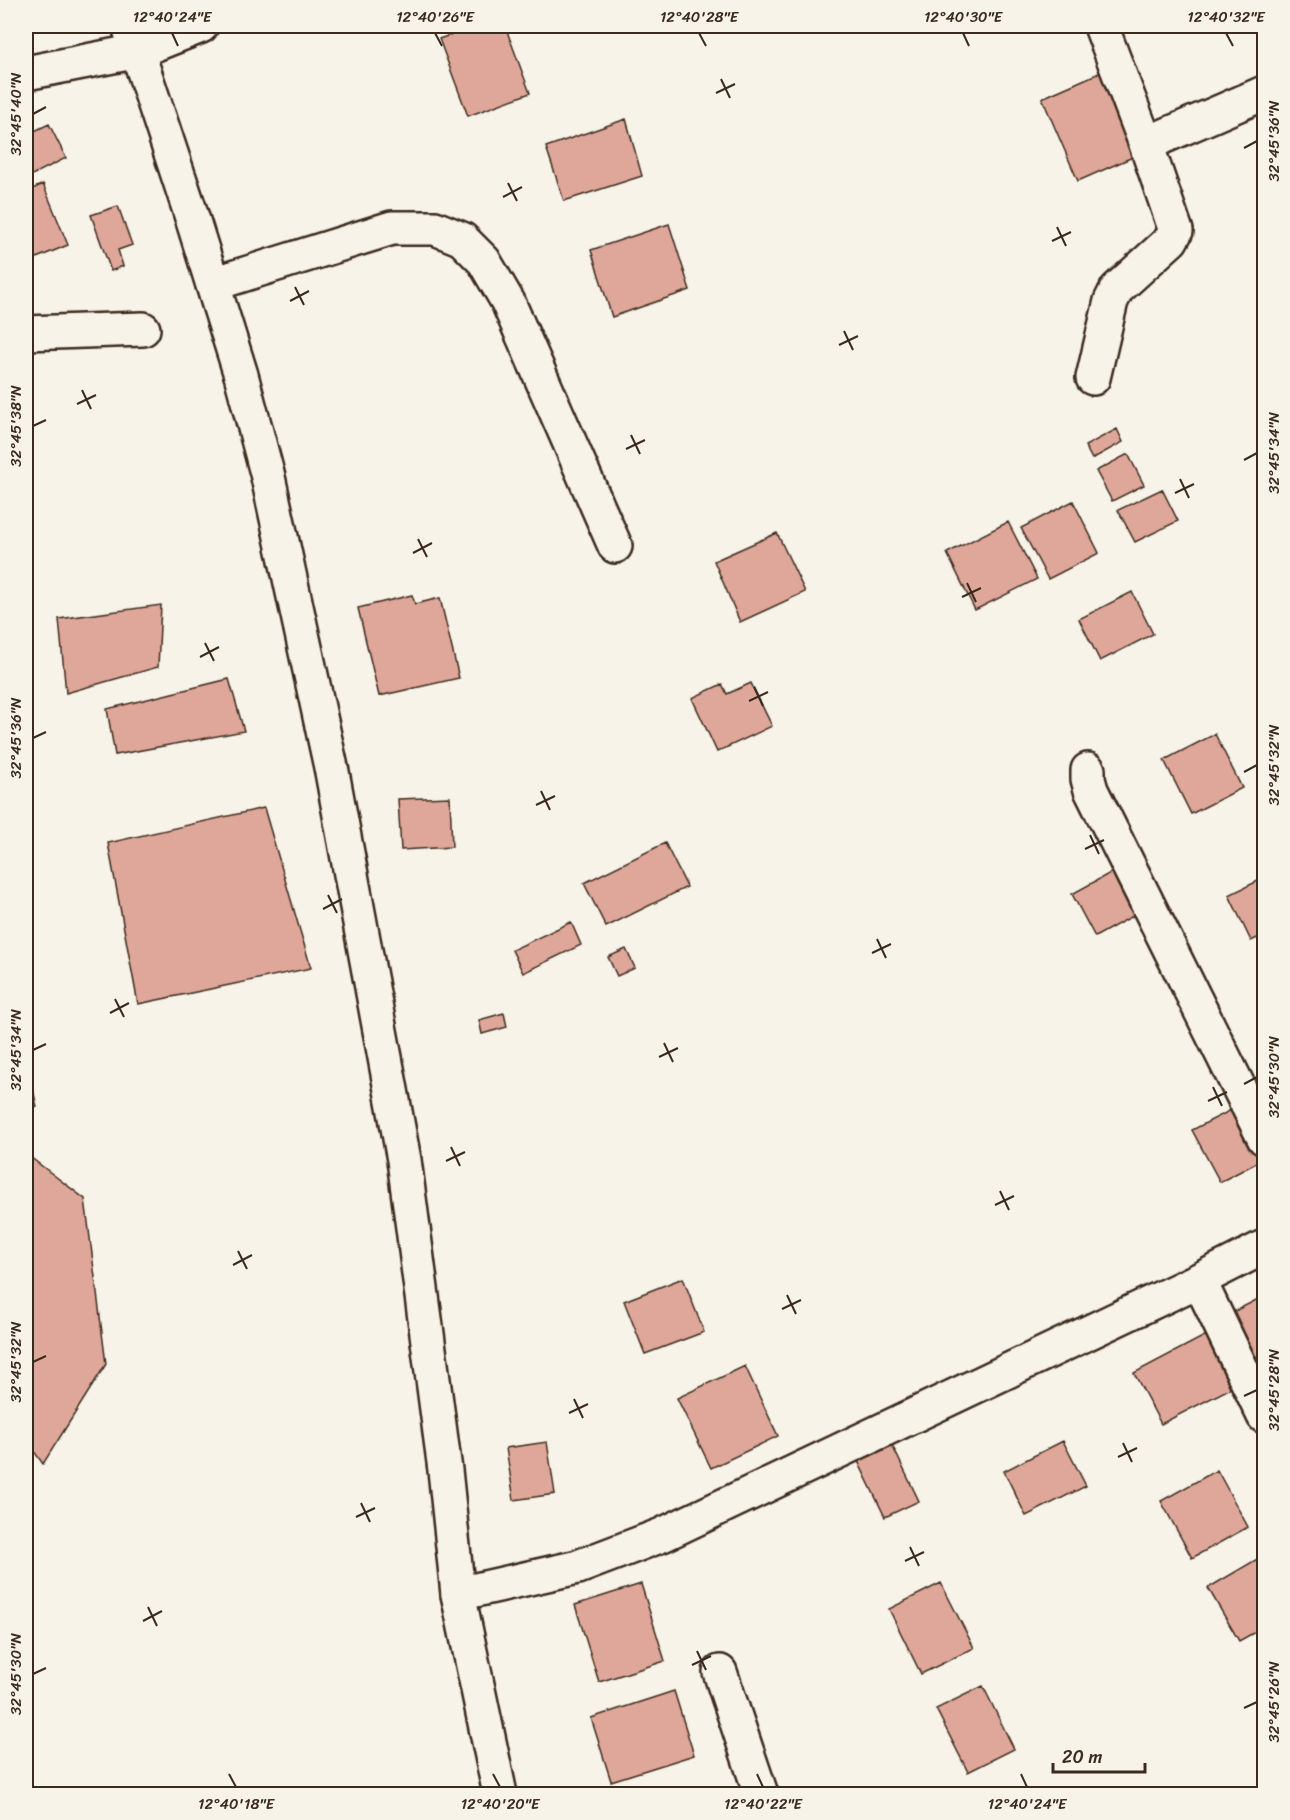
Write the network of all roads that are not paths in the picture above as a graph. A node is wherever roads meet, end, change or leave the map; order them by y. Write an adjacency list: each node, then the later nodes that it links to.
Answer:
1 (201, 26): 3 (street)
2 (1101, 26): 6 (street)
3 (133, 38): 4 (street); 7 (street)
4 (26, 73)
5 (1264, 93): 6 (street)
6 (1146, 144): 10 (street)
7 (213, 284): 11 (street); 17 (street)
8 (143, 329): 9 (street)
9 (26, 333)
10 (1093, 378)
11 (615, 546)
12 (1088, 770): 13 (street)
13 (1264, 1138)
14 (1264, 1247): 15 (street)
15 (1199, 1280): 16 (street); 17 (street)
16 (1264, 1416)
17 (458, 1594): 19 (street)
18 (720, 1672): 20 (street)
19 (500, 1794)
20 (761, 1794)

